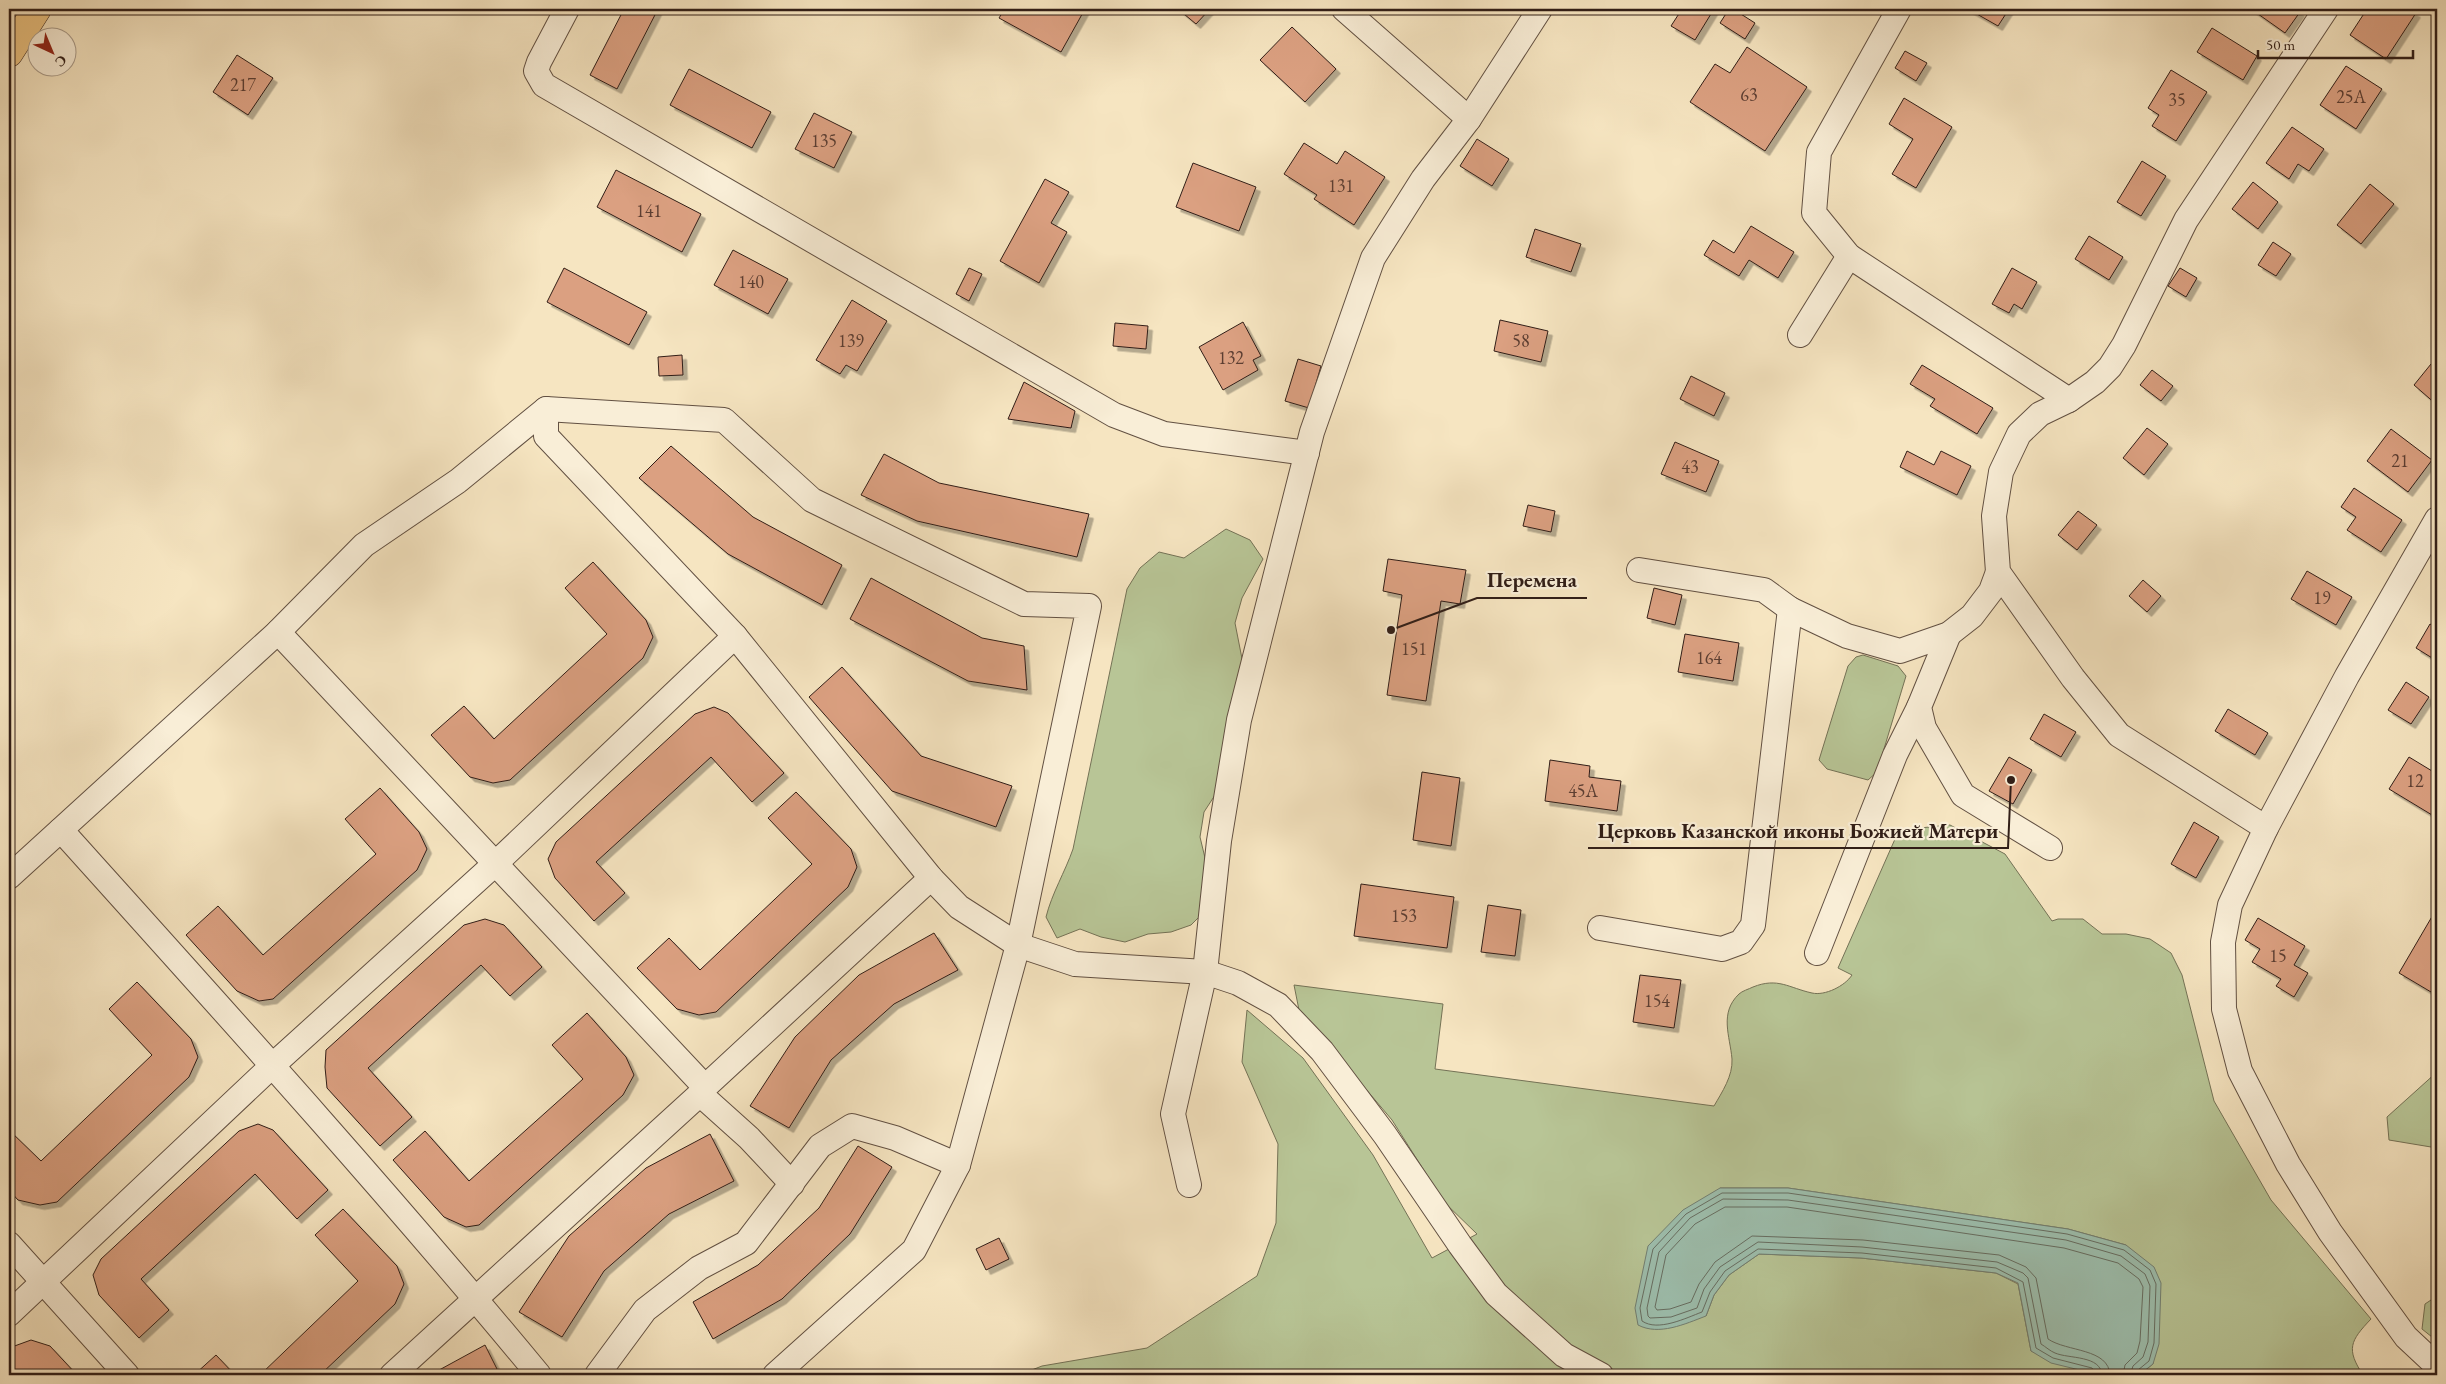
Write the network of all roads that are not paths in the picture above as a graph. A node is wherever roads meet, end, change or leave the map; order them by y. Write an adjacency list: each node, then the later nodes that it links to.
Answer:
1 (37, 9): 7 (highway)
2 (568, 9): 13 (street)
3 (1344, 9): 8 (street)
4 (1540, 9): 8 (street)
5 (1899, 9): 9 (street)
6 (2326, 9): 11 (street)
7 (9, 53)
8 (1469, 119): 13 (street)
9 (1849, 256): 10 (street); 11 (street)
10 (1800, 335)
11 (2069, 400): 16 (street)
12 (546, 409): 18 (street); 20 (street); 29 (street)
13 (1307, 453): 31 (street)
14 (2437, 519): 22 (street)
15 (1639, 570): 17 (street)
16 (1998, 572): 19 (street); 22 (street)
17 (1790, 609): 19 (street); 28 (street)
18 (278, 632): 23 (street); 25 (street)
19 (1949, 634): 21 (street)
20 (735, 636): 25 (street); 27 (street)
21 (1919, 707): 24 (street); 30 (street)
22 (2266, 828): 41 (street)
23 (61, 830): 26 (street); 32 (street)
24 (2050, 848)
25 (496, 863): 32 (street); 33 (street)
26 (9, 877)
27 (931, 878): 29 (street); 33 (street)
28 (1600, 928)
29 (1018, 945): 31 (street); 34 (street)
30 (1817, 953)
31 (1205, 972): 36 (street); 47 (street)
32 (273, 1065): 38 (street); 39 (street)
33 (702, 1090): 35 (street); 39 (street)
34 (958, 1165): 35 (street); 46 (street)
35 (792, 1184): 45 (street)
36 (1189, 1185)
37 (9, 1244): 38 (street)
38 (45, 1282): 40 (street); 42 (street)
39 (476, 1298): 43 (street); 44 (street)
40 (9, 1314)
41 (2437, 1366)
42 (127, 1375)
43 (392, 1375)
44 (539, 1375)
45 (597, 1375)
46 (775, 1375)
47 (1600, 1375)

